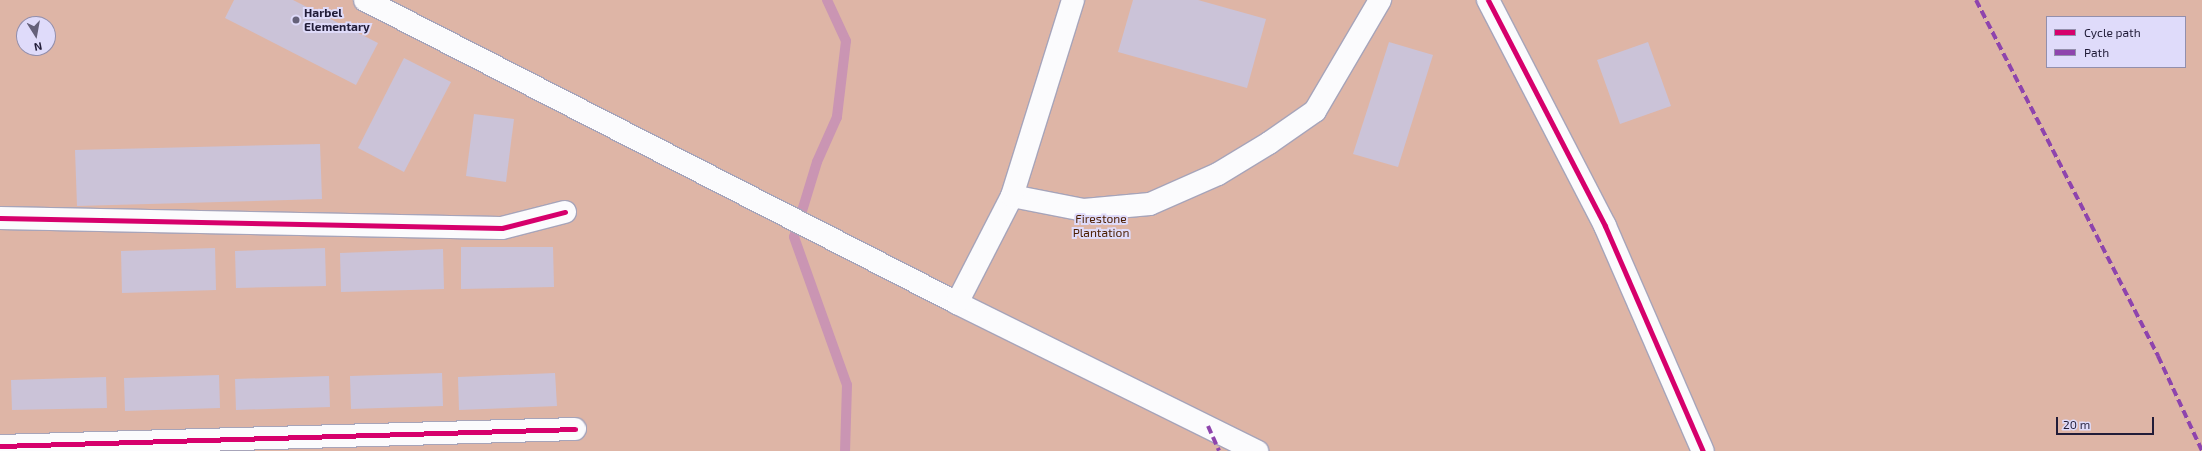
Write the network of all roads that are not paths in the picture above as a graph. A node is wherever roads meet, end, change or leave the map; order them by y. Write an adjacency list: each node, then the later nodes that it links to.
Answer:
1 (365, 0): 8 (street)
2 (1073, 0): 5 (street)
3 (1380, 0): 5 (street)
4 (1488, 0): 12 (street)
5 (1012, 196): 8 (street)
6 (565, 212): 7 (street)
7 (0, 218)
8 (957, 302): 11 (street)
9 (575, 429): 10 (street)
10 (0, 446)
11 (1257, 451)
12 (1704, 451)

